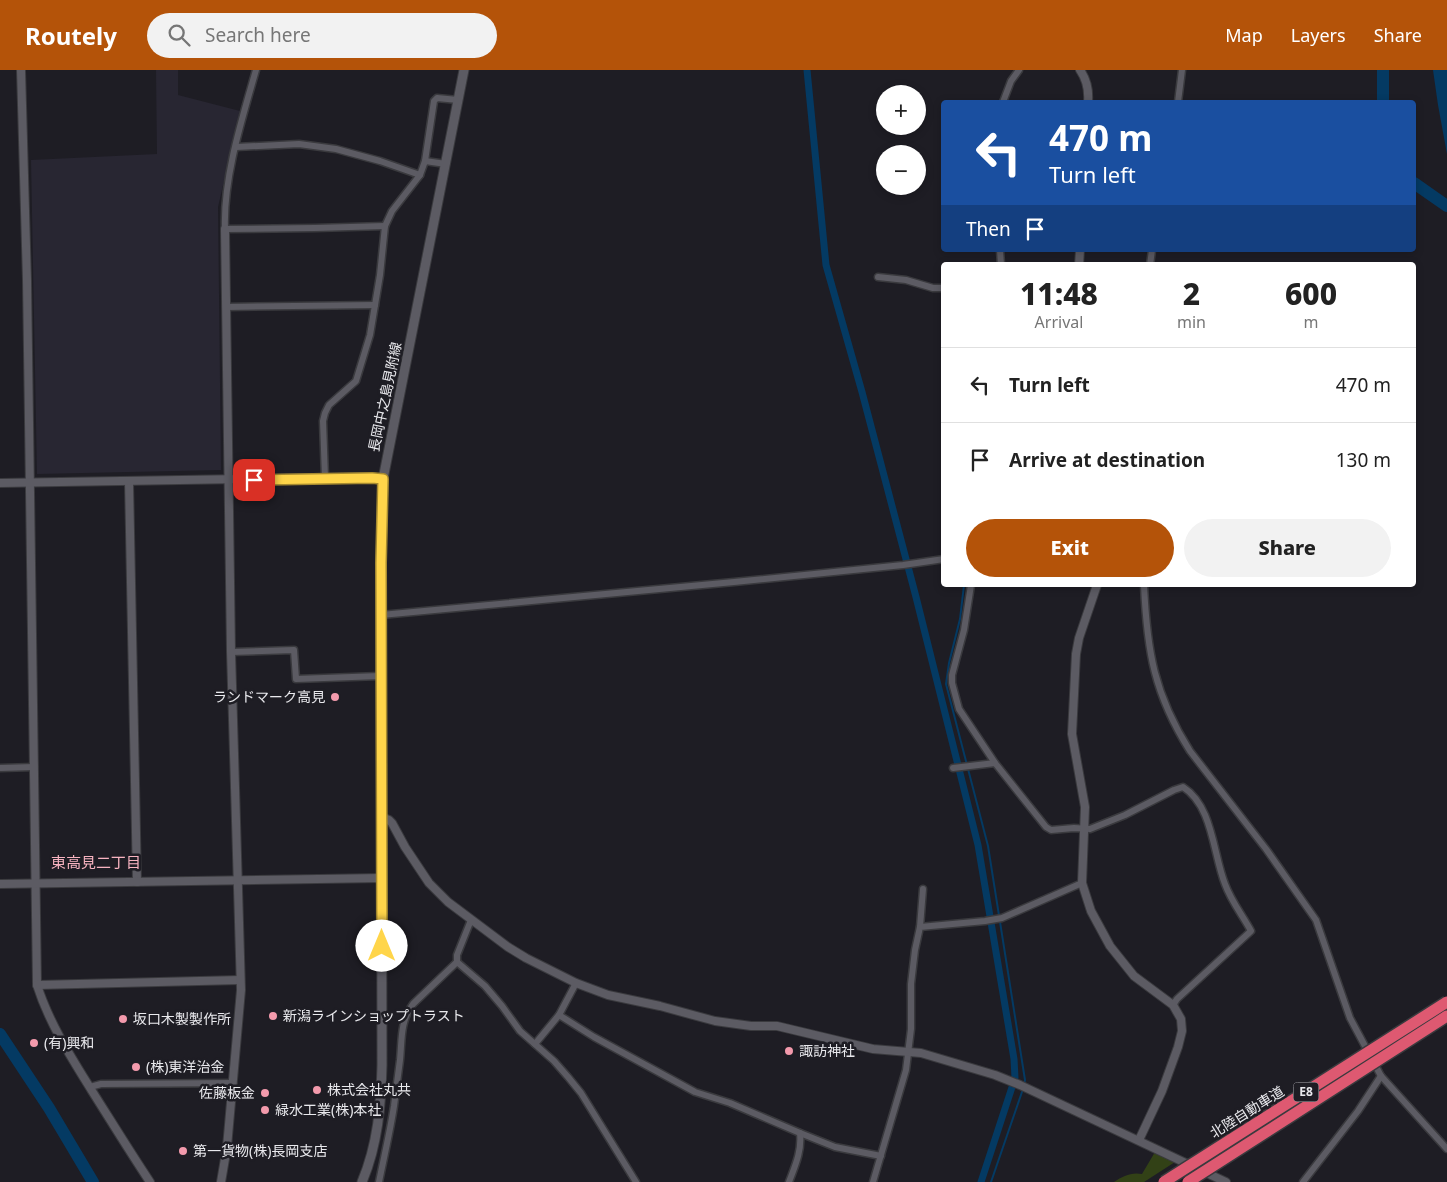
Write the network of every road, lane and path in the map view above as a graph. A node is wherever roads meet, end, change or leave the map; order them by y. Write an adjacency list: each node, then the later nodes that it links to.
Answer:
1 (22, 70): 26 (street)
2 (256, 70): 11 (street)
3 (464, 70): 7 (main road, 長岡中之島見附線)
4 (1019, 70): 8 (street)
5 (1080, 70): 9 (street)
6 (1182, 70): 10 (street)
7 (458, 100): 12 (street); 13 (main road, 長岡中之島見附線)
8 (1004, 100)
9 (1088, 100)
10 (1178, 100)
11 (236, 147): 14 (street); 16 (street)
12 (425, 162): 13 (street); 14 (street)
13 (446, 164): 22 (main road, 長岡中之島見附線)
14 (420, 175): 15 (street)
15 (385, 226): 16 (street); 19 (street)
16 (225, 229): 20 (street)
17 (878, 277): 18 (street)
18 (941, 288)
19 (375, 305): 20 (street); 21 (street)
20 (226, 307): 23 (street)
21 (325, 478): 22 (street); 23 (street)
22 (383, 479): 31 (main road, 長岡中之島見附線)
23 (228, 480): 24 (street); 32 (street)
24 (129, 482): 26 (street); 42 (street)
25 (0, 483): 26 (street)
26 (30, 483): 35 (street)
27 (941, 560): 31 (street)
28 (971, 587): 34 (street)
29 (1096, 587): 39 (street)
30 (1144, 587): 59 (street)
31 (381, 615): 33 (main road, 長岡中之島見附線)
32 (231, 652): 33 (street); 41 (street)
33 (380, 676): 38 (main road, 長岡中之島見附線)
34 (995, 763): 37 (street); 39 (street)
35 (34, 767): 36 (street); 45 (street)
36 (0, 768)
37 (953, 768)
38 (381, 817): 40 (main road, 長岡中之島見附線); 47 (street)
39 (1084, 829): 43 (street); 54 (street)
40 (382, 878): 41 (street); 66 (main road, 長岡中之島見附線)
41 (238, 880): 42 (street); 50 (street)
42 (137, 882): 45 (street)
43 (1082, 883): 48 (street); 54 (street)
44 (0, 884): 45 (street)
45 (36, 884): 52 (street)
46 (924, 889): 48 (street)
47 (471, 920): 49 (street); 51 (street)
48 (920, 927): 58 (street)
49 (457, 962): 57 (street); 69 (street)
50 (240, 980): 52 (street); 60 (street)
51 (576, 983): 55 (street); 58 (street)
52 (37, 985): 61 (street)
53 (1447, 1002): 73 (highway, 北陸自動車道 / E8, bridge)
54 (1174, 1005): 63 (street)
55 (559, 1014): 57 (street); 62 (street)
56 (1447, 1016): 74 (highway, 北陸自動車道 / E8, bridge)
57 (535, 1044): 70 (street)
58 (908, 1052): 63 (street); 65 (street)
59 (1381, 1076): 64 (street); 76 (street)
60 (233, 1083): 61 (street); 68 (street)
61 (90, 1087): 67 (street)
62 (800, 1133): 65 (street); 71 (street)
63 (1139, 1140): 75 (street)
64 (1447, 1149)
65 (881, 1156): 72 (street)
66 (365, 1181)
67 (150, 1182)
68 (221, 1182)
69 (379, 1182)
70 (636, 1182)
71 (789, 1182)
72 (875, 1182)
73 (1164, 1182)
74 (1188, 1182)
75 (1226, 1182)
76 (1303, 1182)

